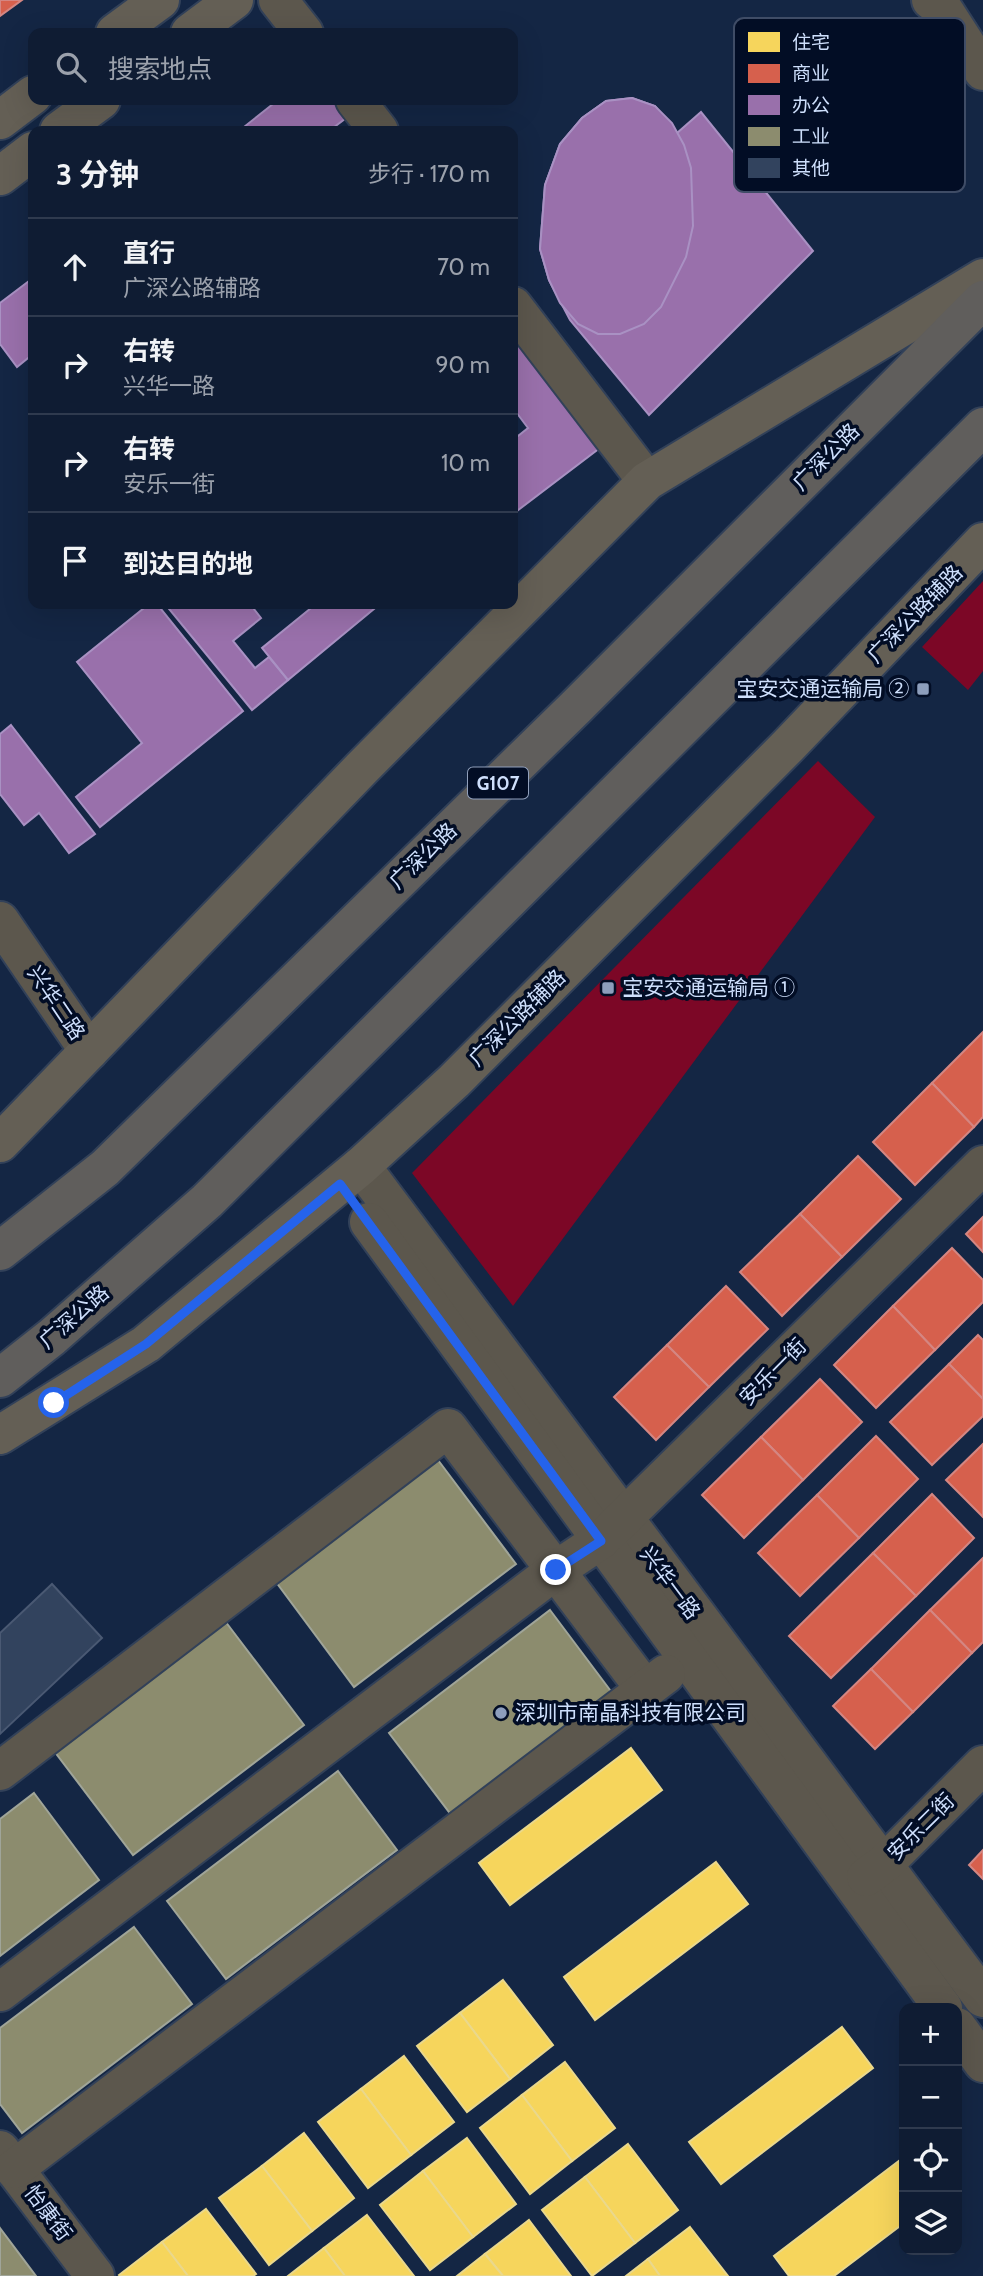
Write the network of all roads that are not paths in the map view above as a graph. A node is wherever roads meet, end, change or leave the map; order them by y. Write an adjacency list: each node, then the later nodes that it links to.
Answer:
1 (160, 0): 6 (main road)
2 (234, 0): 7 (main road)
3 (278, 0): 8 (street)
4 (931, 0): 5 (street)
5 (949, 18)
6 (122, 28)
7 (197, 28)
8 (300, 28)
9 (965, 43): 10 (street)
10 (983, 71)
11 (28, 99): 14 (main road)
12 (94, 105): 15 (main road)
13 (359, 105): 16 (street)
14 (0, 120)
15 (66, 126)
16 (375, 126)
17 (28, 155): 18 (main road)
18 (0, 176)
19 (983, 278): 23 (main road)
20 (983, 300): 30 (highway, 广深公路 / G107)
21 (518, 313): 23 (street)
22 (983, 427): 31 (highway, 广深公路)
23 (647, 481): 26 (main road)
24 (983, 542): 29 (main road, 广深公路辅路)
25 (0, 921): 26 (street, 兴华二路)
26 (89, 1051): 27 (main road)
27 (0, 1143)
28 (983, 1166): 33 (street, 安乐一街)
29 (351, 1175): 32 (main road, 广深公路辅路); 33 (street, 兴华一路)
30 (0, 1251)
31 (0, 1378)
32 (0, 1435)
33 (612, 1530): 34 (street, 安乐一街); 35 (street, 兴华一路)
34 (556, 1570): 36 (street); 38 (street); 41 (street, 安乐一街)
35 (699, 1648): 36 (street); 39 (street, 兴华一路); 40 (street, 兴华一路)
36 (645, 1689): 46 (street)
37 (983, 1765): 39 (street, 安乐二街)
38 (0, 1772)
39 (885, 1863): 40 (street, 安乐二街); 42 (street, 兴华一路)
40 (855, 1885): 43 (street, 兴华一路)
41 (0, 1992)
42 (983, 1998)
43 (939, 2003)
44 (962, 2034): 45 (street)
45 (983, 2063)
46 (7, 2160): 47 (street, 怡康街)
47 (95, 2276)

